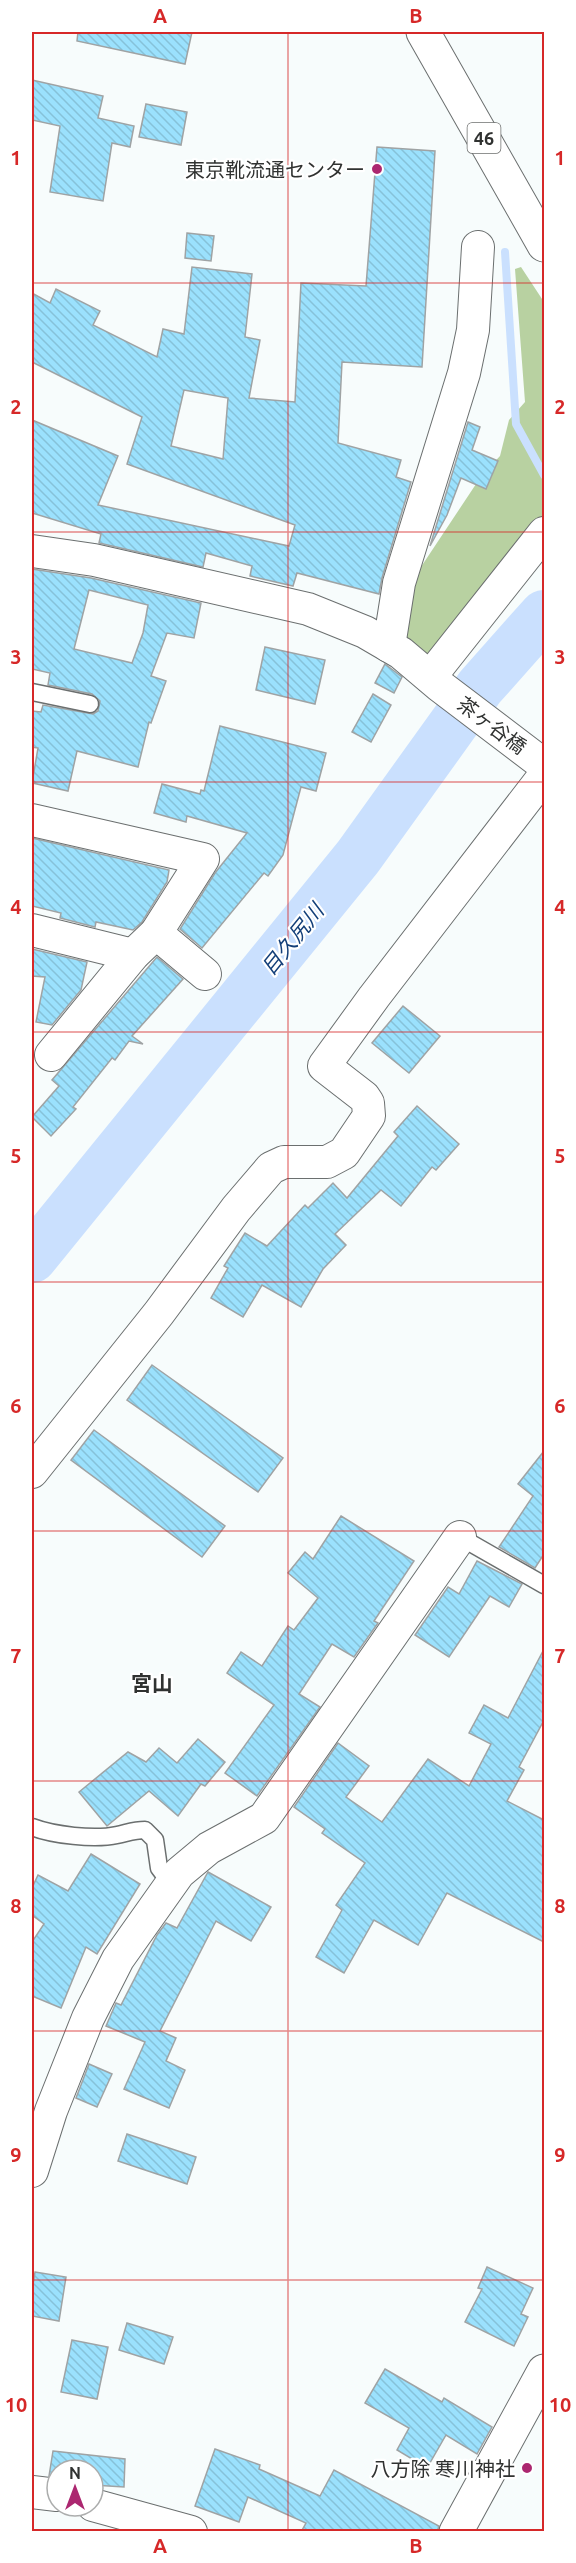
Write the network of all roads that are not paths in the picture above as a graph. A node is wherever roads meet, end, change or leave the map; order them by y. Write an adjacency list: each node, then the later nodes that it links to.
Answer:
1 (423, 32): 2 (main road, 46)
2 (544, 245)
3 (478, 247): 6 (street)
4 (544, 533): 7 (street)
5 (32, 551): 6 (street, 茶ヶ谷橋)
6 (390, 646): 7 (street, 茶ヶ谷橋)
7 (435, 681): 10 (street, 茶ヶ谷橋)
8 (32, 692): 9 (lane)
9 (90, 704)
10 (544, 765)
11 (544, 776): 18 (street)
12 (32, 820): 14 (street)
13 (32, 930): 15 (street)
14 (156, 933): 15 (street); 16 (street)
15 (133, 955): 17 (street)
16 (205, 974)
17 (51, 1055)
18 (32, 1472)
19 (460, 1537): 20 (lane); 22 (street)
20 (544, 1585)
21 (32, 1827): 22 (lane)
22 (171, 1884): 23 (street)
23 (41, 2108): 24 (street)
24 (32, 2170)
25 (544, 2371): 28 (main road)
26 (105, 2508): 27 (street)
27 (191, 2532)
28 (456, 2532)

